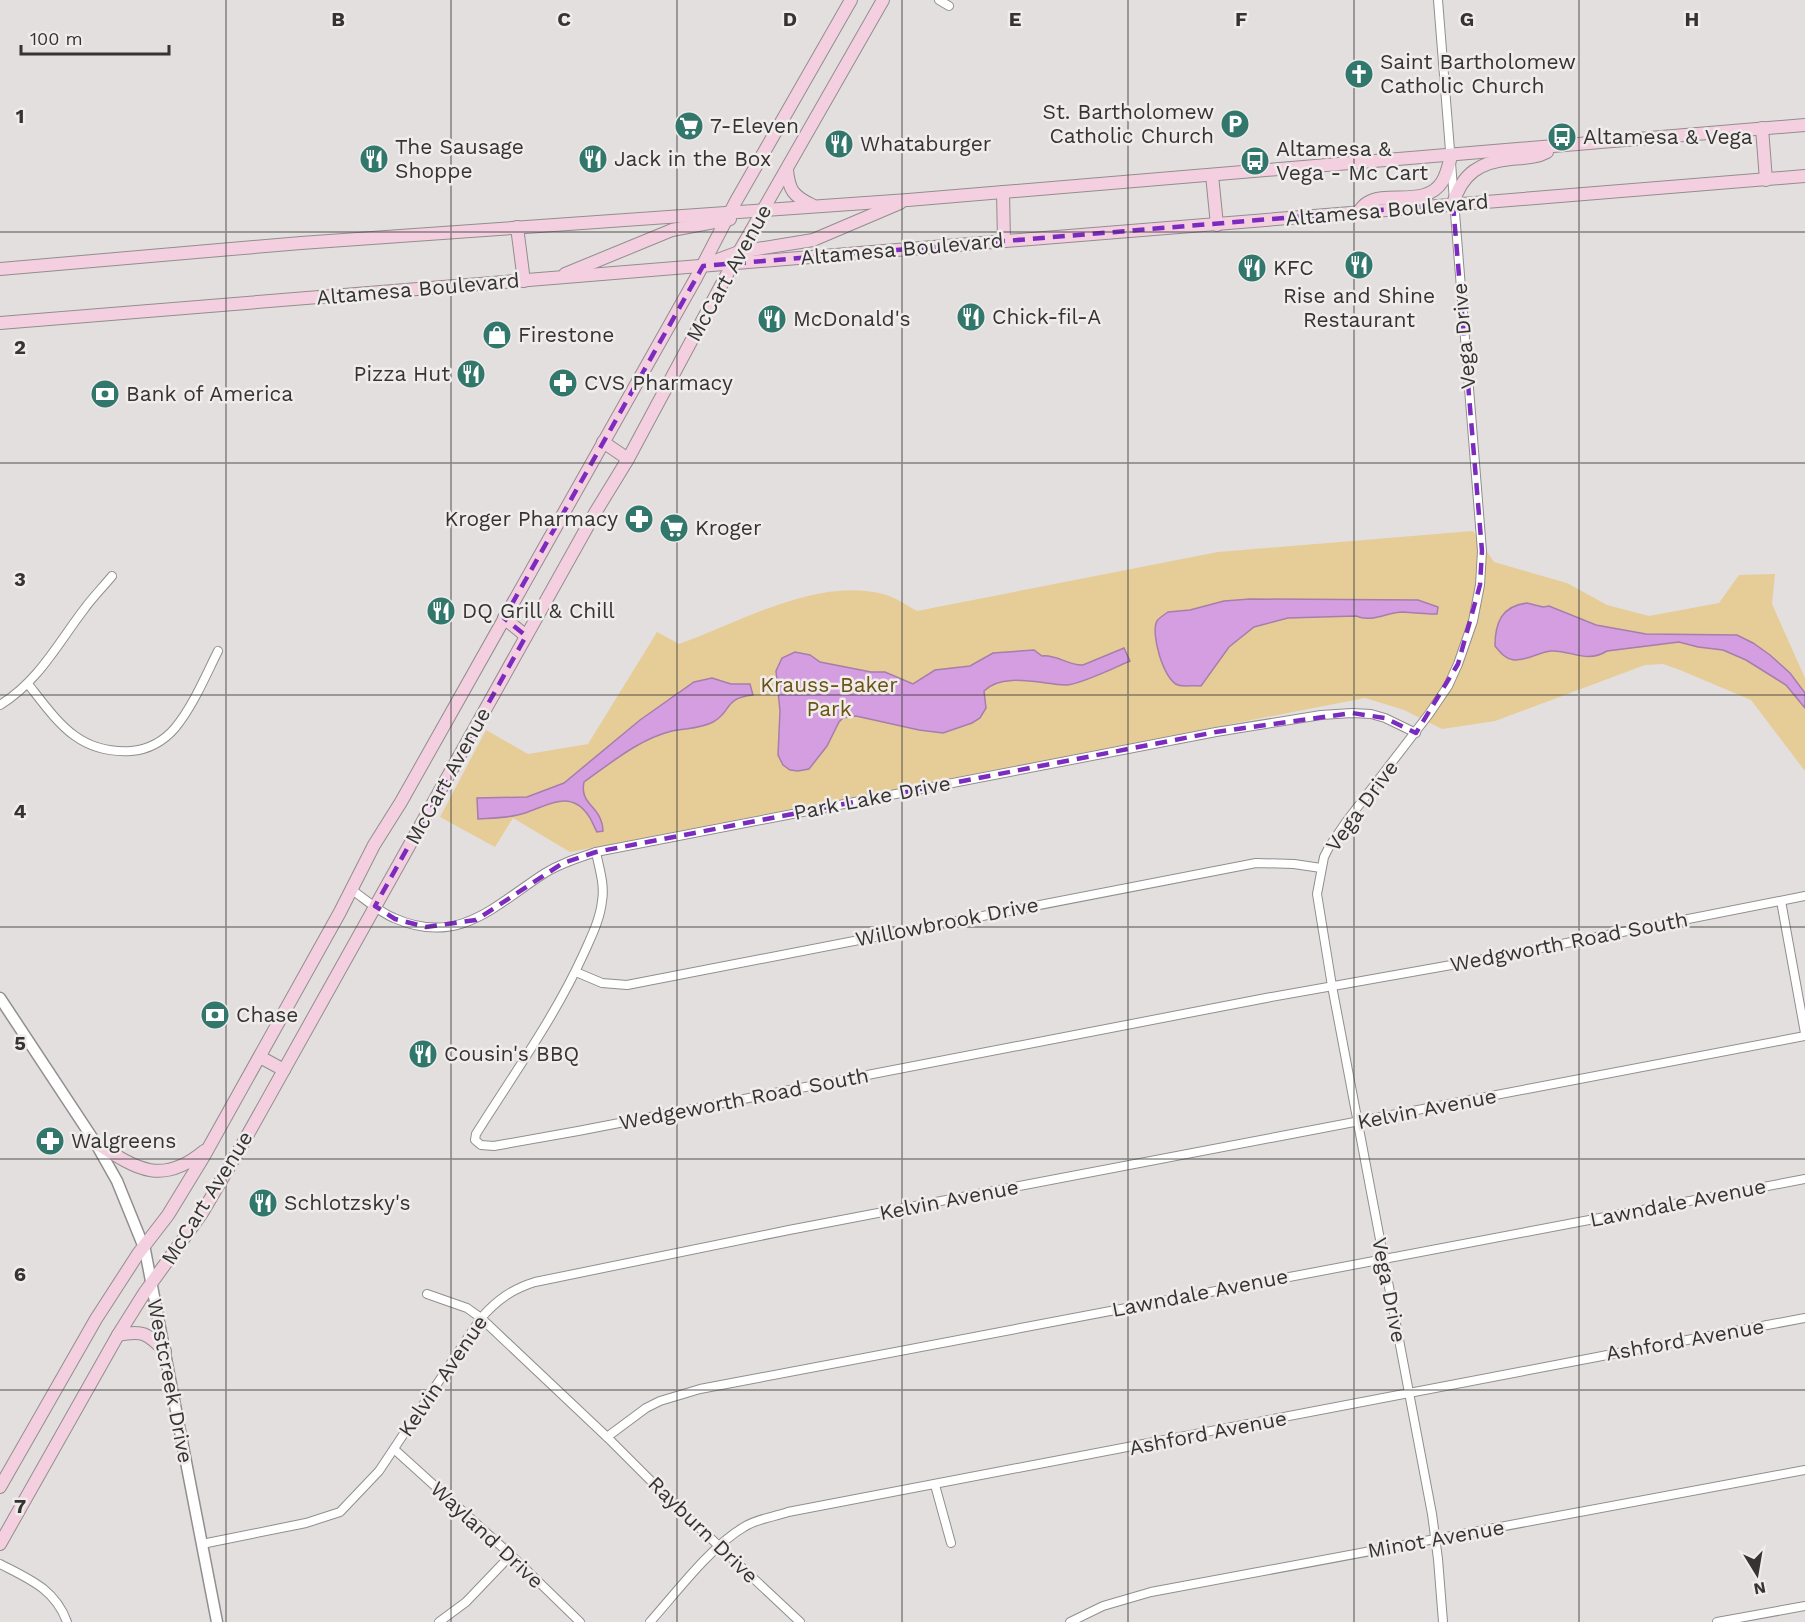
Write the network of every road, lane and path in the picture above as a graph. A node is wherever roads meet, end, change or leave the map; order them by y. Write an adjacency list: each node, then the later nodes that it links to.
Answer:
1 (851, 0): 20 (main road, McCart Avenue)
2 (883, 0): 10 (main road, McCart Avenue)
3 (939, 0): 5 (street)
4 (1438, 0): 9 (street, Vega Drive)
5 (949, 6)
6 (1805, 125): 7 (main road)
7 (1762, 128): 8 (main road); 13 (main road)
8 (1559, 146): 9 (main road); 16 (main road)
9 (1451, 156): 11 (main road); 16 (street, Vega Drive); 19 (main road)
10 (787, 170): 17 (main road); 18 (main road, McCart Avenue)
11 (1212, 175): 14 (main road); 21 (main road)
12 (1805, 176): 13 (main road, Altamesa Boulevard)
13 (1766, 180): 16 (main road, Altamesa Boulevard)
14 (1003, 192): 15 (main road); 23 (main road)
15 (908, 200): 17 (main road); 24 (main road)
16 (1453, 204): 19 (main road, Altamesa Boulevard); 39 (street, Vega Drive)
17 (814, 206): 18 (main road)
18 (764, 210): 20 (main road); 24 (main road, McCart Avenue)
19 (1358, 213): 21 (main road, Altamesa Boulevard)
20 (729, 216): 22 (main road); 26 (main road, McCart Avenue); 28 (main road)
21 (1217, 225): 23 (main road, Altamesa Boulevard)
22 (517, 227): 27 (main road); 29 (main road)
23 (1004, 241): 25 (main road, Altamesa Boulevard)
24 (739, 252): 25 (main road, McCart Avenue); 26 (main road)
25 (732, 264): 26 (main road, Altamesa Boulevard); 32 (main road, McCart Avenue)
26 (703, 266): 28 (main road, Altamesa Boulevard); 31 (main road, McCart Avenue)
27 (0, 268)
28 (556, 278): 29 (main road, Altamesa Boulevard)
29 (524, 281): 30 (main road, Altamesa Boulevard)
30 (0, 323)
31 (603, 442): 32 (main road); 34 (main road, McCart Avenue)
32 (628, 459): 35 (main road, McCart Avenue)
33 (112, 576): 37 (street)
34 (504, 618): 35 (main road); 42 (main road, McCart Avenue)
35 (526, 636): 45 (main road, McCart Avenue)
36 (218, 651): 37 (street)
37 (28, 684): 38 (street)
38 (0, 705)
39 (1416, 733): 40 (street, Park Lake Drive); 41 (street, Vega Drive)
40 (596, 852): 45 (street, Park Lake Drive); 46 (street, Wedgeworth Road South)
41 (1321, 868): 46 (street, Willowbrook Drive); 47 (street, Vega Drive)
42 (352, 890): 45 (street, Park Lake Drive); 50 (main road, McCart Avenue)
43 (1805, 896): 44 (street, Wedgworth Road South)
44 (1781, 901): 47 (street, Wedgworth Road South); 49 (street)
45 (375, 906): 51 (main road, McCart Avenue)
46 (576, 972): 47 (street, Wedgeworth Road South)
47 (1332, 987): 52 (street, Vega Drive)
48 (0, 998): 53 (street, Westcreek Drive)
49 (1805, 1034): 52 (street, Kelvin Avenue)
50 (260, 1057): 51 (main road); 54 (main road, McCart Avenue)
51 (284, 1070): 58 (main road, McCart Avenue)
52 (1358, 1123): 57 (street, Vega Drive); 60 (street, Kelvin Avenue)
53 (95, 1142): 54 (main road); 56 (street, Westcreek Drive)
54 (211, 1144): 56 (main road, McCart Avenue)
55 (1805, 1179): 57 (street, Lawndale Avenue)
56 (144, 1246): 58 (street, Westcreek Drive); 69 (main road, McCart Avenue)
57 (1384, 1259): 64 (street, Vega Drive); 65 (street, Lawndale Avenue)
58 (152, 1284): 62 (main road, McCart Avenue); 63 (street, Westcreek Drive)
59 (427, 1294): 60 (street, Rayburn Drive)
60 (481, 1318): 65 (street, Rayburn Drive); 66 (street, Kelvin Avenue)
61 (1805, 1318): 64 (street, Ashford Avenue)
62 (118, 1335): 63 (main road); 72 (main road, McCart Avenue)
63 (165, 1351): 73 (street, Westcreek Drive)
64 (1409, 1394): 68 (street, Ashford Avenue); 70 (street, Vega Drive)
65 (607, 1437): 74 (street, Rayburn Drive)
66 (394, 1449): 73 (street, Kelvin Avenue); 75 (street, Wayland Drive)
67 (1805, 1470): 70 (street, Minot Avenue)
68 (935, 1485): 71 (street); 74 (street, Ashford Avenue)
69 (0, 1487)
70 (1436, 1539): 84 (street, Minot Avenue); 85 (street, Vega Drive)
71 (951, 1543)
72 (0, 1544)
73 (202, 1544): 79 (street, Westcreek Drive)
74 (719, 1547): 82 (street, Ashford Avenue); 83 (street, Rayburn Drive)
75 (511, 1555): 80 (street); 81 (street, Wayland Drive)
76 (0, 1564): 78 (street)
77 (1805, 1606): 86 (street)
78 (67, 1622)
79 (217, 1622)
80 (439, 1622)
81 (580, 1622)
82 (650, 1622)
83 (800, 1622)
84 (1070, 1622)
85 (1443, 1622)
86 (1717, 1622)

